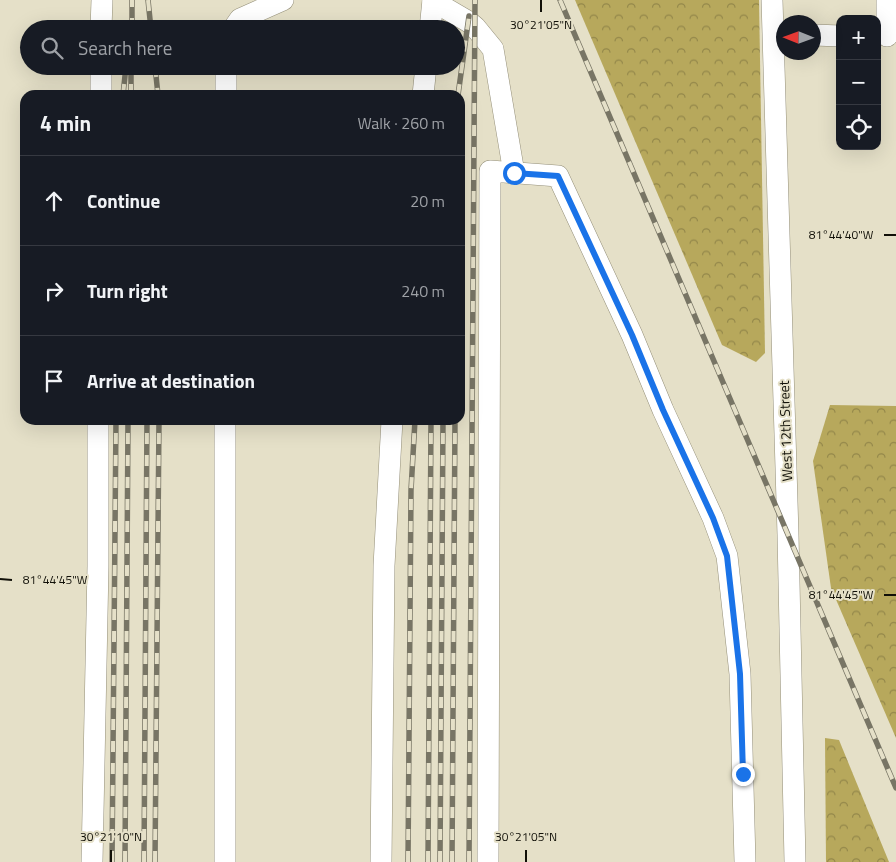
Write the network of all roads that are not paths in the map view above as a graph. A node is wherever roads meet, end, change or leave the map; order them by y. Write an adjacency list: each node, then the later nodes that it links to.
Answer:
1 (102, 0): 6 (street)
2 (283, 0): 7 (street)
3 (433, 0): 8 (street); 20 (street)
4 (772, 0): 9 (street, West 12th Street)
5 (887, 0): 12 (street)
6 (102, 20)
7 (239, 20)
8 (431, 20)
9 (776, 23)
10 (821, 35): 11 (street)
11 (836, 36)
12 (887, 36)
13 (779, 60): 29 (street, West 12th Street)
14 (101, 75): 17 (street)
15 (226, 75): 18 (street)
16 (425, 75): 19 (street)
17 (101, 90)
18 (226, 90)
19 (424, 90)
20 (514, 173): 27 (street); 28 (street)
21 (98, 425): 24 (street)
22 (225, 425): 25 (street)
23 (392, 425): 26 (street)
24 (92, 862)
25 (224, 862)
26 (381, 862)
27 (488, 862)
28 (745, 862)
29 (795, 862)

